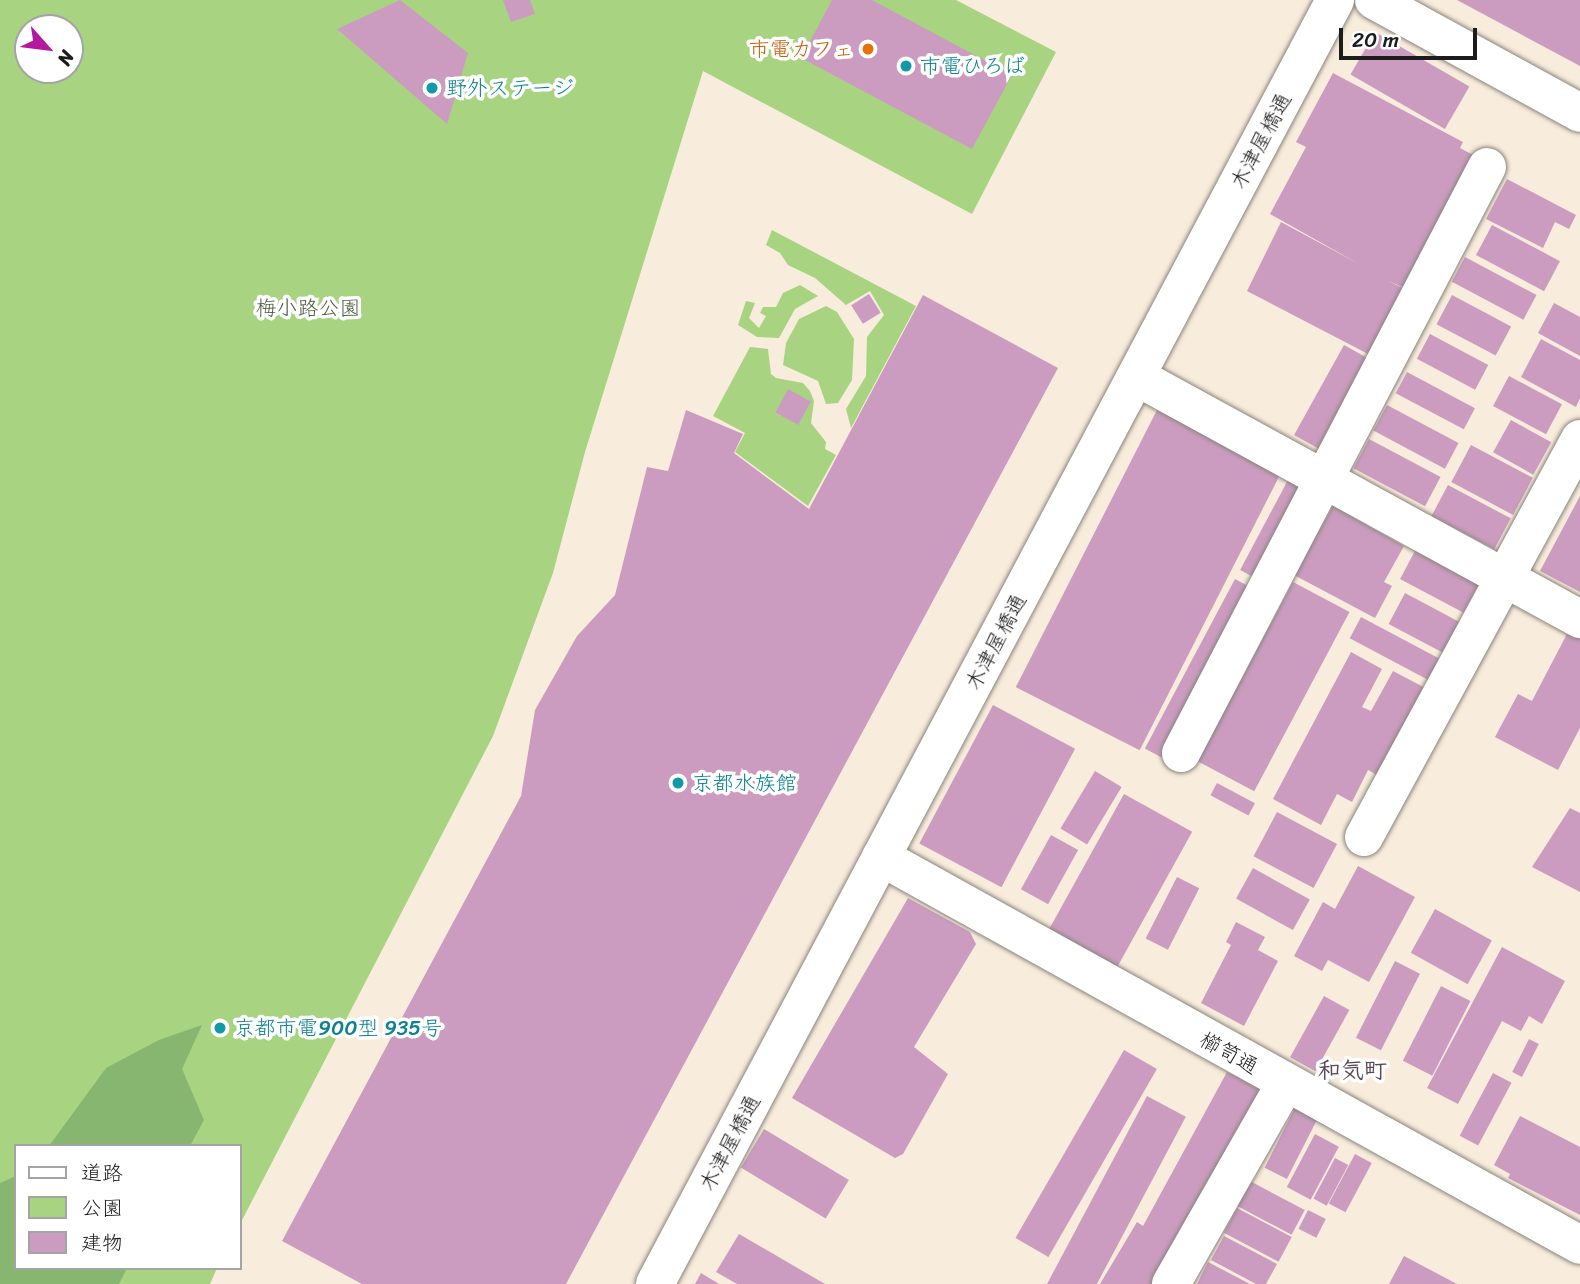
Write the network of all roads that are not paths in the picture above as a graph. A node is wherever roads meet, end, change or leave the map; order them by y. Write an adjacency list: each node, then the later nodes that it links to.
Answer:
1 (1335, 0): 5 (street, 木津屋橋通)
2 (1374, 0): 3 (street)
3 (1580, 113)
4 (1487, 167): 7 (street)
5 (1137, 377): 7 (street); 12 (street, 木津屋橋通)
6 (1580, 439): 8 (street)
7 (1328, 479): 8 (street); 10 (street)
8 (1505, 578): 9 (street); 11 (street)
9 (1580, 619)
10 (1181, 753)
11 (1364, 837)
12 (881, 857): 13 (street, 櫛笥通); 15 (street, 木津屋橋通)
13 (1284, 1084): 14 (street, 櫛笥通); 16 (street)
14 (1580, 1245)
15 (655, 1284)
16 (1171, 1284)

